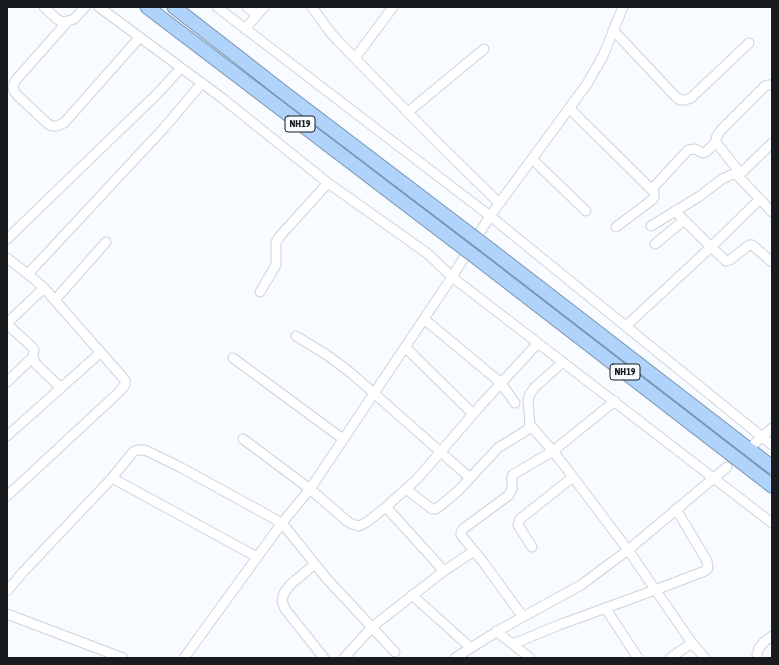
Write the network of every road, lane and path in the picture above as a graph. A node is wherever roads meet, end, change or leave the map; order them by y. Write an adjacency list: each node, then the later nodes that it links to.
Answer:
1 (44, 7): 13 (street)
2 (86, 7): 13 (street)
3 (99, 7): 16 (street)
4 (147, 7): 84 (highway, NH19, bridge)
5 (174, 7): 79 (highway, NH19, bridge)
6 (217, 7): 14 (street)
7 (247, 7): 12 (street)
8 (264, 7): 12 (street)
9 (312, 7): 19 (street)
10 (392, 7): 19 (street)
11 (623, 7): 15 (street)
12 (256, 16): 14 (street)
13 (68, 21): 16 (street)
14 (246, 29): 36 (street)
15 (612, 30): 17 (street); 23 (street)
16 (140, 37): 20 (street)
17 (750, 43)
18 (484, 49): 24 (street)
19 (355, 58): 24 (street)
20 (181, 68): 21 (street); 40 (street)
21 (202, 83): 29 (street); 46 (street)
22 (772, 86): 25 (street)
23 (569, 108): 27 (street); 30 (street)
24 (408, 112): 32 (street)
25 (716, 142): 28 (street); 30 (street)
26 (772, 143): 28 (street)
27 (532, 159): 32 (street); 33 (street)
28 (739, 174): 31 (street); 34 (street)
29 (328, 183): 47 (street); 49 (street)
30 (652, 188): 39 (street)
31 (760, 199): 35 (street); 43 (street)
32 (499, 204): 36 (street)
33 (586, 211)
34 (675, 211): 37 (street); 38 (street)
35 (772, 212)
36 (490, 216): 47 (street); 53 (street)
37 (684, 220): 42 (street); 43 (street)
38 (651, 226)
39 (616, 227)
40 (7, 239)
41 (106, 242): 50 (street)
42 (655, 244)
43 (711, 248): 45 (street); 53 (street)
44 (7, 258): 46 (street)
45 (772, 262)
46 (28, 274): 48 (street)
47 (452, 277): 51 (street); 55 (street)
48 (44, 288): 50 (street); 52 (street)
49 (260, 292)
50 (55, 300): 57 (street)
51 (424, 319): 56 (street); 62 (street)
52 (7, 323): 58 (street)
53 (626, 326): 71 (street)
54 (296, 336): 64 (street)
55 (538, 342): 60 (street); 62 (street)
56 (405, 348): 64 (street); 67 (street)
57 (100, 352): 63 (street); 87 (street)
58 (33, 357): 61 (street); 63 (street)
59 (233, 358): 73 (street)
60 (563, 362): 65 (street); 68 (street)
61 (7, 382)
62 (501, 383): 66 (street); 67 (street)
63 (62, 388): 70 (street)
64 (374, 393): 73 (street); 77 (street)
65 (615, 401): 76 (street); 83 (street)
66 (515, 402)
67 (473, 414): 77 (street)
68 (530, 426): 76 (street); 82 (street)
69 (772, 428): 71 (street)
70 (7, 436)
71 (762, 436): 74 (street); 75 (street)
72 (243, 439): 85 (street)
73 (343, 440): 85 (street)
74 (754, 444)
75 (772, 445)
76 (553, 451): 80 (street); 94 (street)
77 (441, 452): 82 (street); 86 (street)
78 (726, 467): 83 (street)
79 (772, 467)
80 (573, 477): 92 (street); 93 (street)
81 (112, 478): 90 (street); 95 (street); 99 (street)
82 (470, 478): 86 (street)
83 (714, 478): 89 (street); 91 (street)
84 (772, 486)
85 (310, 488): 88 (street); 90 (street)
86 (406, 489): 88 (street)
87 (7, 496)
88 (386, 508): 97 (street)
89 (676, 509): 93 (street); 98 (street)
90 (282, 523): 95 (street); 96 (street)
91 (772, 523)
92 (532, 547)
93 (628, 550): 98 (street); 103 (street)
94 (474, 551): 97 (street); 103 (street)
95 (258, 557): 113 (street)
96 (315, 564): 104 (street); 114 (street)
97 (444, 571): 100 (street)
98 (655, 590): 101 (street); 107 (street)
99 (7, 591)
100 (412, 595): 104 (street); 109 (street)
101 (606, 608): 108 (street); 118 (street)
102 (8, 616): 111 (street)
103 (523, 617): 105 (street)
104 (372, 627): 110 (street); 115 (street)
105 (496, 631): 108 (street); 109 (street)
106 (772, 636): 121 (street)
107 (692, 643): 119 (street); 120 (street)
108 (513, 644): 117 (street)
109 (470, 648): 116 (street)
110 (395, 652)
111 (103, 654): 112 (street)
112 (123, 658)
113 (184, 658)
114 (324, 658)
115 (344, 658)
116 (455, 658)
117 (530, 658)
118 (638, 658)
119 (670, 658)
120 (705, 658)
121 (758, 658)

